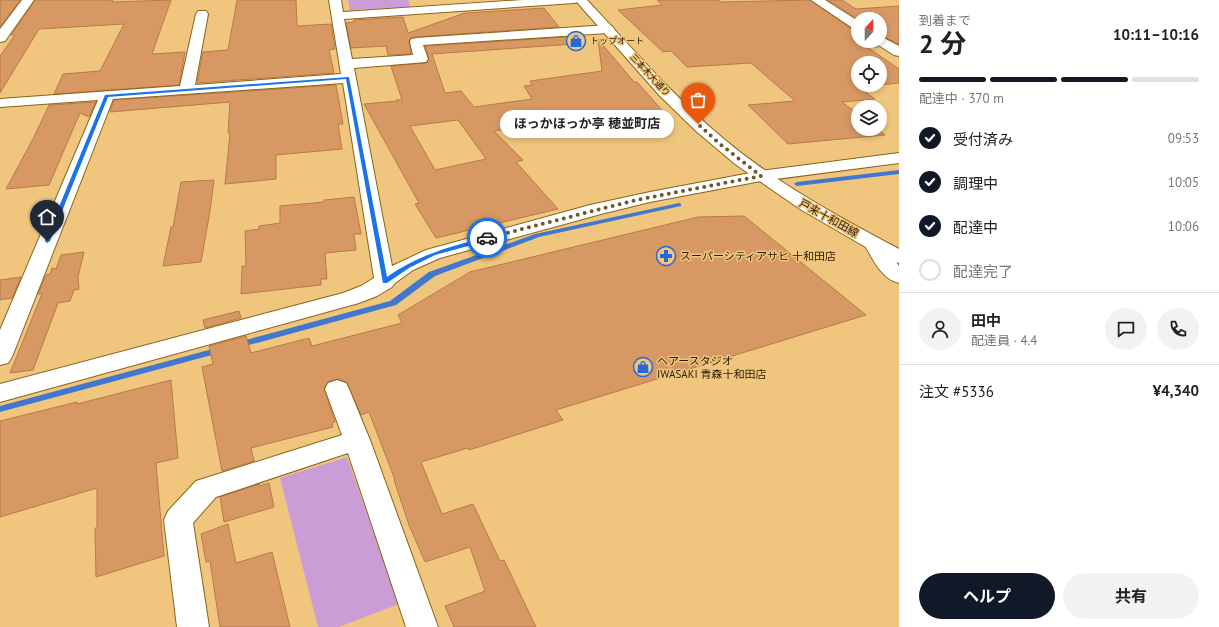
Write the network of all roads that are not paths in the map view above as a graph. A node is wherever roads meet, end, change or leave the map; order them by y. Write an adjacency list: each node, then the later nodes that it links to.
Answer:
1 (28, 0): 10 (street)
2 (335, 0): 7 (street)
3 (574, 0): 7 (street)
4 (581, 0): 9 (street, 三本木大通り)
5 (817, 0): 8 (street)
6 (202, 14): 14 (street)
7 (338, 16): 13 (street)
8 (851, 22)
9 (608, 29): 13 (street); 18 (street, 三本木大通り)
10 (0, 38)
11 (887, 44): 12 (street)
12 (899, 52)
13 (347, 71): 14 (street); 22 (street)
14 (187, 89): 15 (street)
15 (107, 96): 16 (street); 23 (street)
16 (0, 103)
17 (899, 158): 18 (street)
18 (761, 176): 19 (street, 戸来十和田線); 22 (street)
19 (874, 244): 20 (street, 戸来十和田線); 21 (street)
20 (899, 257)
21 (899, 277)
22 (385, 282): 25 (street)
23 (0, 357)
24 (337, 389): 26 (street)
25 (0, 393)
26 (357, 440): 27 (street); 28 (street)
27 (193, 627)
28 (422, 627)

